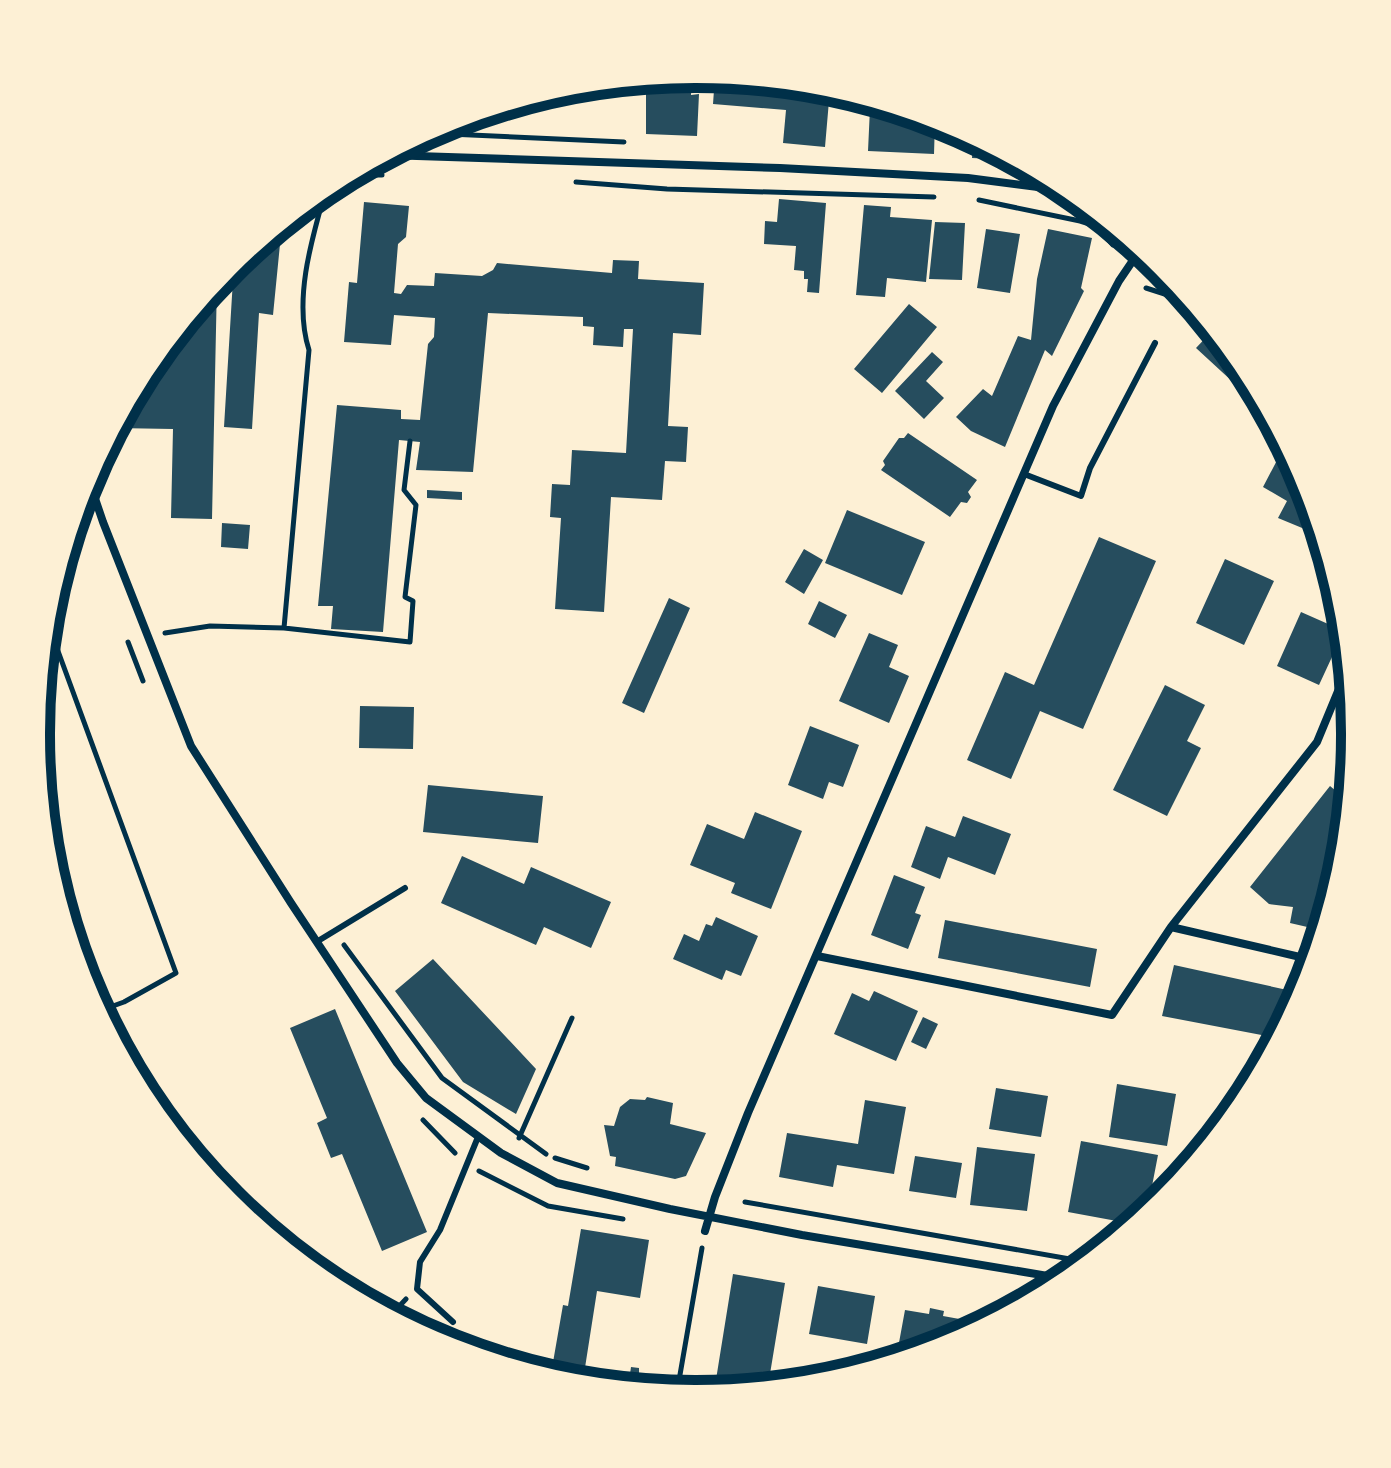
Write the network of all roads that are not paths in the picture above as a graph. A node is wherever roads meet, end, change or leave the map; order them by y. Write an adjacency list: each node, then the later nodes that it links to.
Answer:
1 (409, 156): 2 (street)
2 (1038, 187)
3 (1133, 260): 5 (street)
4 (1155, 343): 5 (lane)
5 (1024, 474): 11 (street)
6 (95, 498): 10 (street)
7 (1339, 688): 9 (street)
8 (405, 888): 10 (lane)
9 (1171, 927): 11 (street); 12 (street)
10 (318, 941): 13 (street)
11 (817, 956): 14 (street)
12 (1301, 957)
13 (478, 1137): 14 (street); 17 (lane)
14 (709, 1215): 15 (street); 16 (street)
15 (705, 1231)
16 (1046, 1276)
17 (453, 1322)

